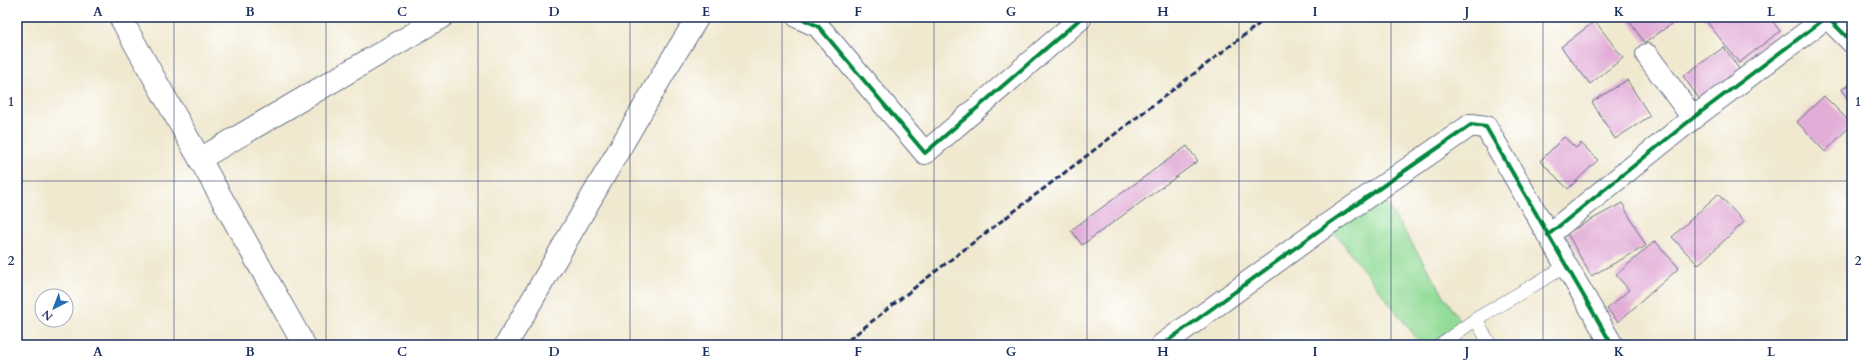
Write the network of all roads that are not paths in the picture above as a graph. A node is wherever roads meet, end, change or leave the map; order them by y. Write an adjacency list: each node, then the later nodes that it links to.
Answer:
1 (120, 17): 10 (street)
2 (442, 17): 10 (street)
3 (698, 17): 15 (street)
4 (798, 17): 6 (street)
5 (1079, 17): 6 (street)
6 (824, 22)
7 (1852, 42): 9 (street)
8 (1647, 55): 9 (street)
9 (1693, 118): 11 (street)
10 (200, 159): 14 (street)
11 (1548, 235): 12 (street); 16 (street)
12 (1566, 266): 13 (lane); 19 (street)
13 (1476, 319): 17 (lane); 18 (lane)
14 (304, 345)
15 (506, 345)
16 (1162, 345)
17 (1440, 345)
18 (1490, 345)
19 (1612, 345)

